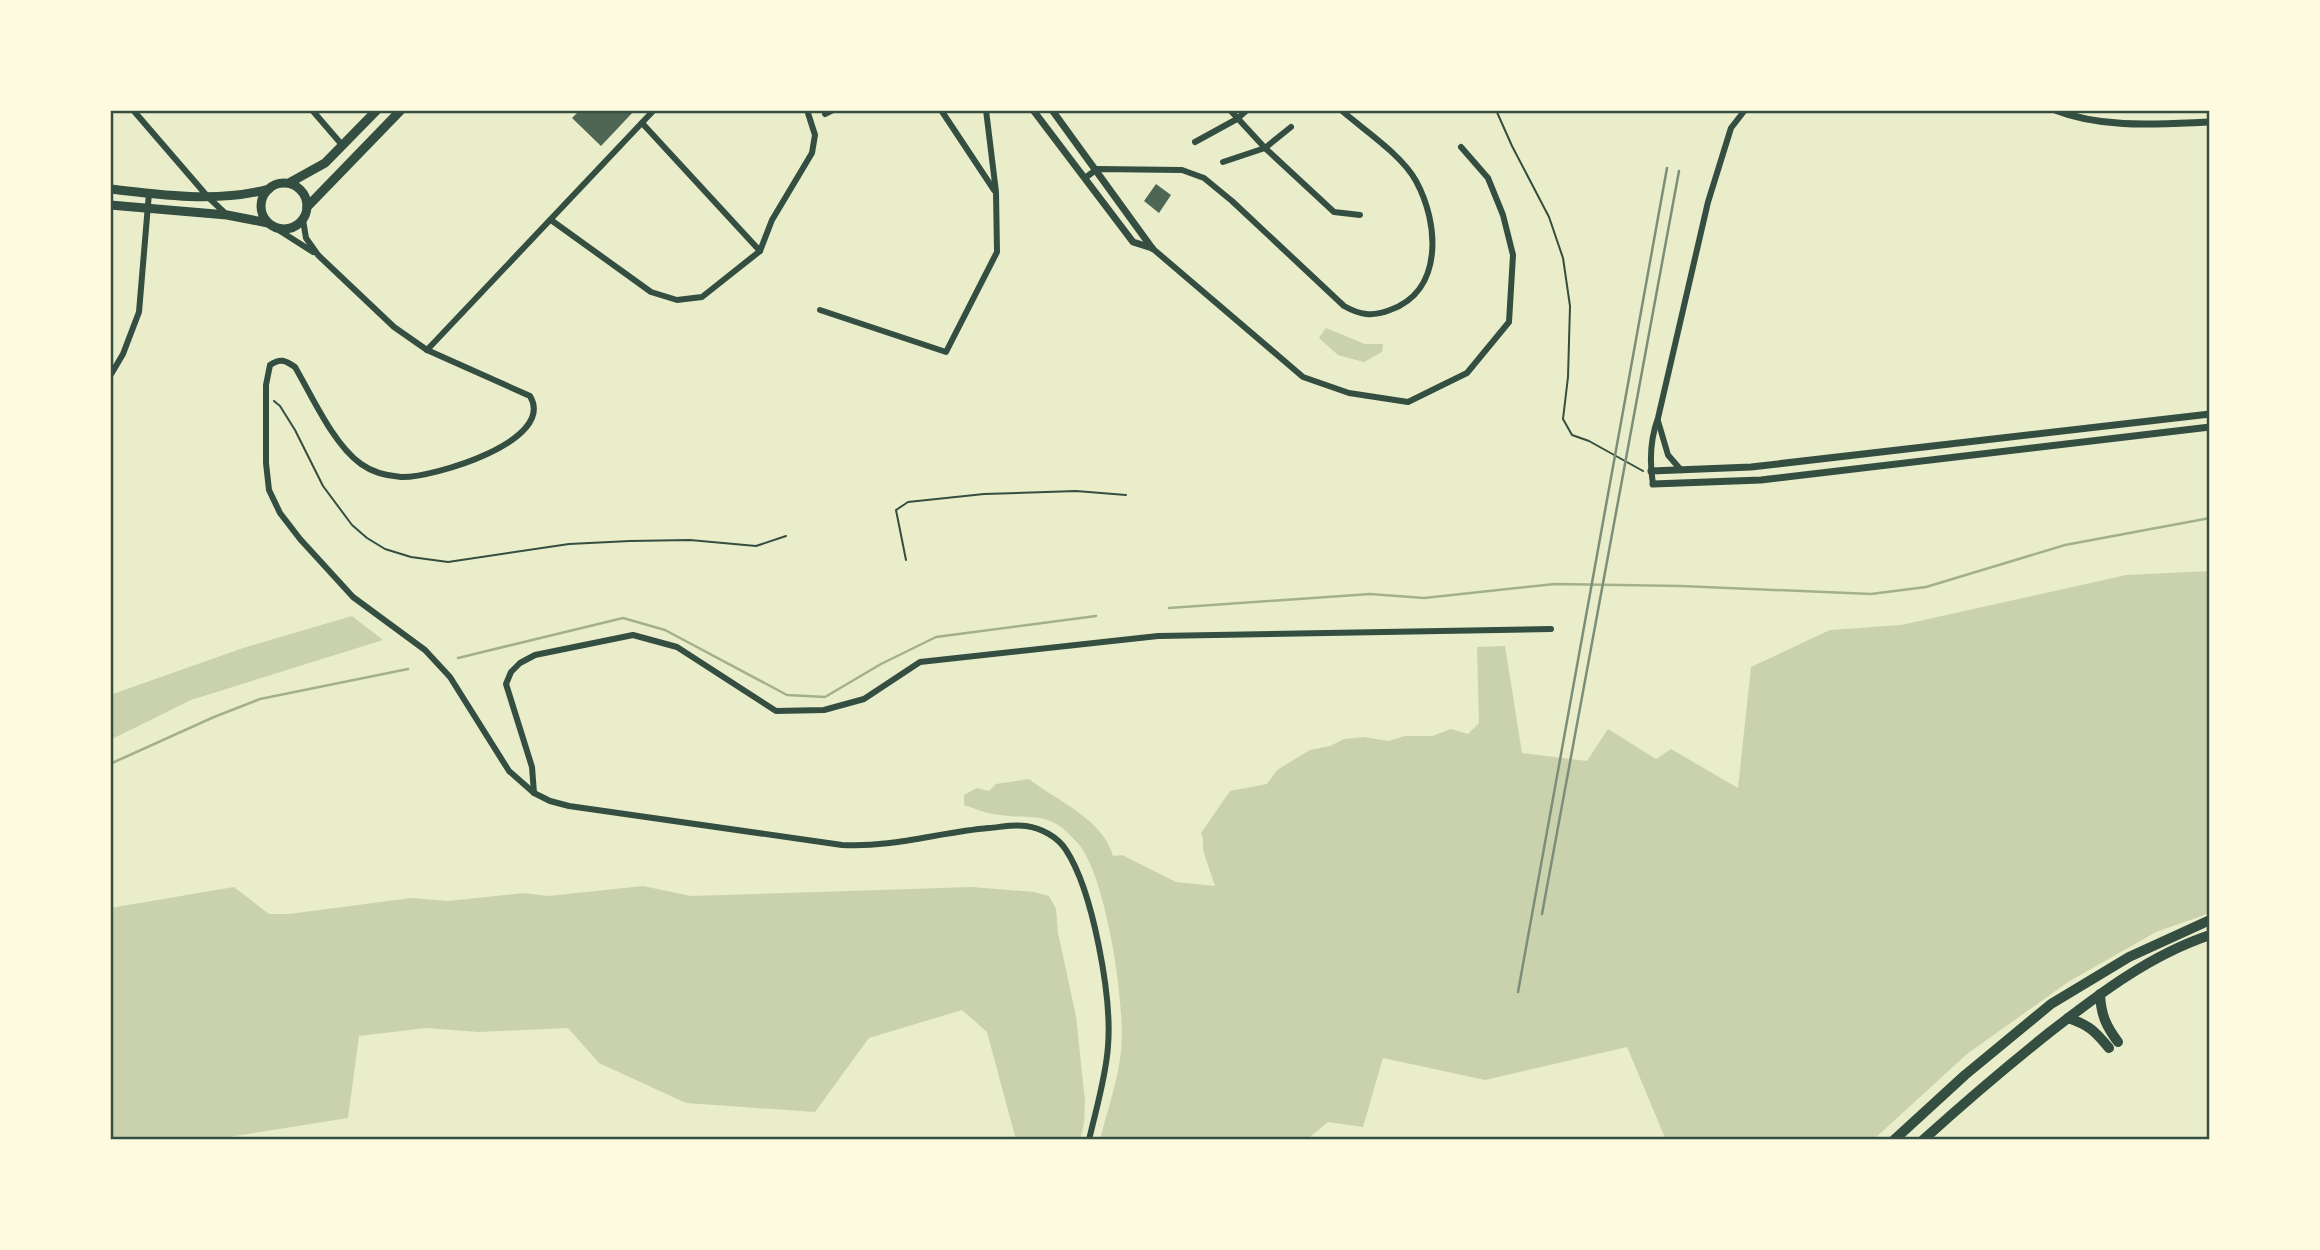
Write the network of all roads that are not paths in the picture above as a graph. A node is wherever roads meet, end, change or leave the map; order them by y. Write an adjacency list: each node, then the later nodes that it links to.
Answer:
1 (133, 110): 34 (street)
2 (312, 110): 23 (street)
3 (377, 110): 23 (main road)
4 (401, 110): 36 (main road)
5 (654, 110): 20 (street)
6 (807, 110): 45 (street)
7 (833, 110): 17 (street)
8 (941, 110): 32 (street)
9 (986, 110): 32 (street)
10 (1033, 110): 28 (street)
11 (1052, 110): 27 (street)
12 (1230, 110): 18 (street)
13 (1247, 110): 18 (street)
14 (1341, 110): 27 (street)
15 (1745, 110): 51 (street)
16 (2055, 110): 19 (street)
17 (825, 114)
18 (1237, 120): 22 (street); 25 (street)
19 (2210, 122)
20 (642, 123): 41 (street); 45 (street)
21 (1291, 127): 25 (street)
22 (1195, 142)
23 (343, 146): 29 (main road)
24 (1461, 147): 44 (street)
25 (1265, 148): 26 (street); 39 (street)
26 (1223, 162)
27 (1097, 169): 28 (street); 44 (street)
28 (1085, 178): 44 (street)
29 (289, 183): 30 (main road); 36 (main road)
30 (269, 188): 34 (main road); 42 (main road)
31 (110, 189): 33 (main road)
32 (996, 192): 47 (street)
33 (149, 193): 34 (main road); 37 (street)
34 (208, 197): 38 (street)
35 (110, 205): 37 (main road)
36 (307, 207): 40 (main road)
37 (148, 209): 38 (main road); 49 (street)
38 (228, 215): 42 (main road)
39 (1360, 215)
40 (303, 220): 43 (main road); 46 (street)
41 (551, 220): 45 (street); 48 (street)
42 (268, 223): 43 (main road)
43 (277, 229): 46 (street)
44 (1152, 248)
45 (760, 251)
46 (318, 255): 48 (street)
47 (820, 310)
48 (427, 350): 56 (street)
49 (110, 376)
50 (2210, 415): 53 (street)
51 (1657, 419): 53 (street); 54 (street)
52 (2210, 427): 54 (street)
53 (1681, 470): 54 (street)
54 (1652, 477)
55 (1551, 629): 56 (street)
56 (534, 793): 63 (street)
57 (2210, 920): 64 (main road)
58 (2210, 935): 59 (main road)
59 (2099, 995): 60 (main road); 61 (main road)
60 (2068, 1018): 62 (main road); 65 (main road)
61 (2118, 1042)
62 (2109, 1048)
63 (1089, 1140)
64 (1894, 1140)
65 (1923, 1140)

